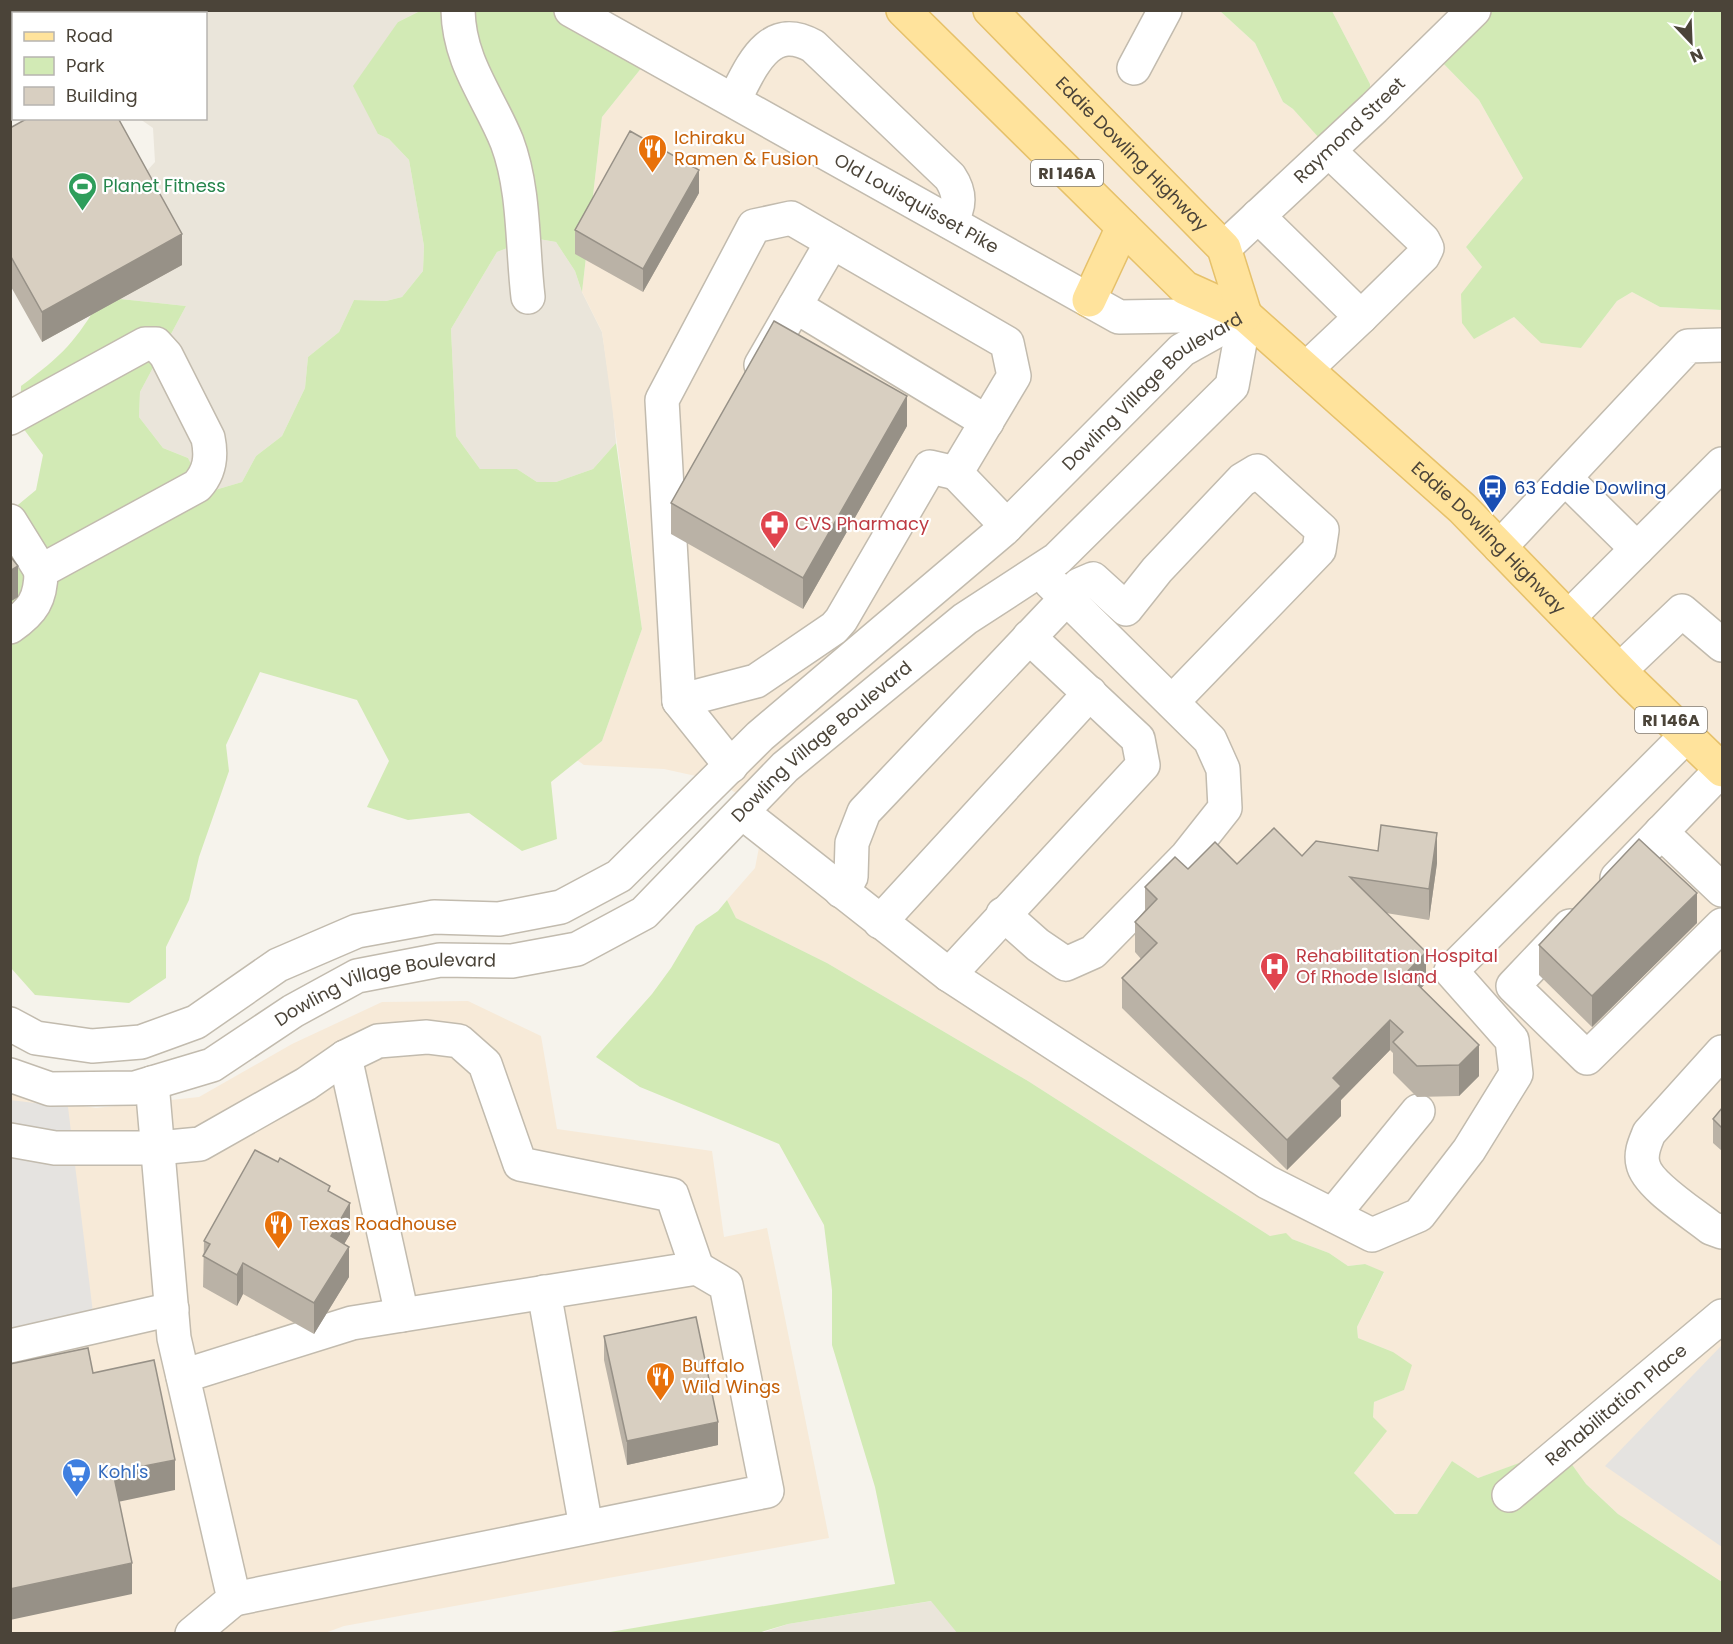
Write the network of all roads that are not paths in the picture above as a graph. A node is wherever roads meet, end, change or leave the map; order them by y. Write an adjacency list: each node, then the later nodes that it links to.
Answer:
1 (458, 10): 15 (street)
2 (571, 10): 8 (street, Old Louisquisset Pike)
3 (903, 10): 12 (main road, Eddie Dowling Highway / RI 146A)
4 (990, 10): 14 (main road, Eddie Dowling Highway / RI 146A)
5 (1165, 10): 7 (street)
6 (1474, 10): 9 (street, Raymond Street)
7 (1134, 68)
8 (734, 100): 11 (street, Old Louisquisset Pike); 11 (street)
9 (1329, 151): 10 (street, Raymond Street); 19 (street)
10 (1258, 216): 14 (street, Raymond Street); 19 (street)
11 (950, 222): 16 (street, Old Louisquisset Pike)
12 (1123, 227): 16 (main road); 18 (main road, Eddie Dowling Highway / RI 146A)
13 (832, 242): 17 (street); 24 (street); 30 (street)
14 (1224, 248): 18 (main road, Eddie Dowling Highway / RI 146A)
15 (528, 297)
16 (1089, 300): 18 (street, Old Louisquisset Pike)
17 (795, 306): 22 (street); 24 (street)
18 (1245, 315): 21 (main road, Eddie Dowling Highway / RI 146A); 31 (street, Dowling Village Boulevard); 35 (street, Dowling Village Boulevard)
19 (1361, 317): 21 (street)
20 (1722, 345): 28 (street)
21 (1306, 369): 32 (main road, Eddie Dowling Highway / RI 146A)
22 (747, 388)
23 (10, 418): 34 (street)
24 (987, 422): 27 (street)
25 (1722, 464): 33 (street)
26 (699, 470): 30 (street)
27 (956, 473): 31 (street); 43 (street)
28 (1565, 478): 32 (street); 33 (street)
29 (10, 521): 34 (street)
30 (669, 521): 43 (street)
31 (1007, 525): 46 (street, Dowling Village Boulevard)
32 (1500, 547): 37 (main road, Eddie Dowling Highway / RI 146A)
33 (1637, 549): 37 (street)
34 (40, 571): 38 (street)
35 (1039, 571): 36 (street); 48 (street, Dowling Village Boulevard)
36 (1066, 598): 39 (street); 44 (street); 44 (street)
37 (1569, 617): 41 (main road, Eddie Dowling Highway / RI 146A)
38 (10, 627)
39 (1029, 637): 42 (street); 50 (street)
40 (1722, 645): 41 (street)
41 (1620, 670): 45 (main road, Eddie Dowling Highway / RI 146A)
42 (1090, 693): 52 (street); 53 (street)
43 (679, 701): 46 (street)
44 (1172, 702): 52 (street)
45 (1687, 735): 47 (main road, Eddie Dowling Highway / RI 146A); 64 (street)
46 (731, 765): 56 (street, Dowling Village Boulevard)
47 (1722, 770): 49 (street)
48 (743, 813): 50 (street); 60 (street, Dowling Village Boulevard)
49 (1661, 832): 51 (street); 54 (street)
50 (841, 891): 53 (street)
51 (1722, 891)
52 (1003, 914): 55 (street)
53 (880, 922): 55 (street)
54 (1722, 925)
55 (949, 975): 64 (street)
56 (10, 1024)
57 (1722, 1052): 65 (street)
58 (345, 1057): 63 (street); 66 (street); 69 (street)
59 (10, 1075): 60 (street, Dowling Village Boulevard)
60 (153, 1083): 63 (street)
61 (1418, 1111): 64 (street)
62 (10, 1140): 63 (street)
63 (158, 1148): 68 (street)
64 (1333, 1215)
65 (1722, 1232)
66 (698, 1268): 67 (street); 74 (street)
67 (544, 1292): 69 (street); 74 (street)
68 (172, 1309): 71 (street); 72 (street)
69 (402, 1315): 72 (street)
70 (1722, 1316): 73 (street, Rehabilitation Place)
71 (10, 1347)
72 (183, 1376): 75 (street)
73 (1509, 1495)
74 (586, 1527): 75 (street)
75 (234, 1599): 76 (street)
76 (192, 1634)

